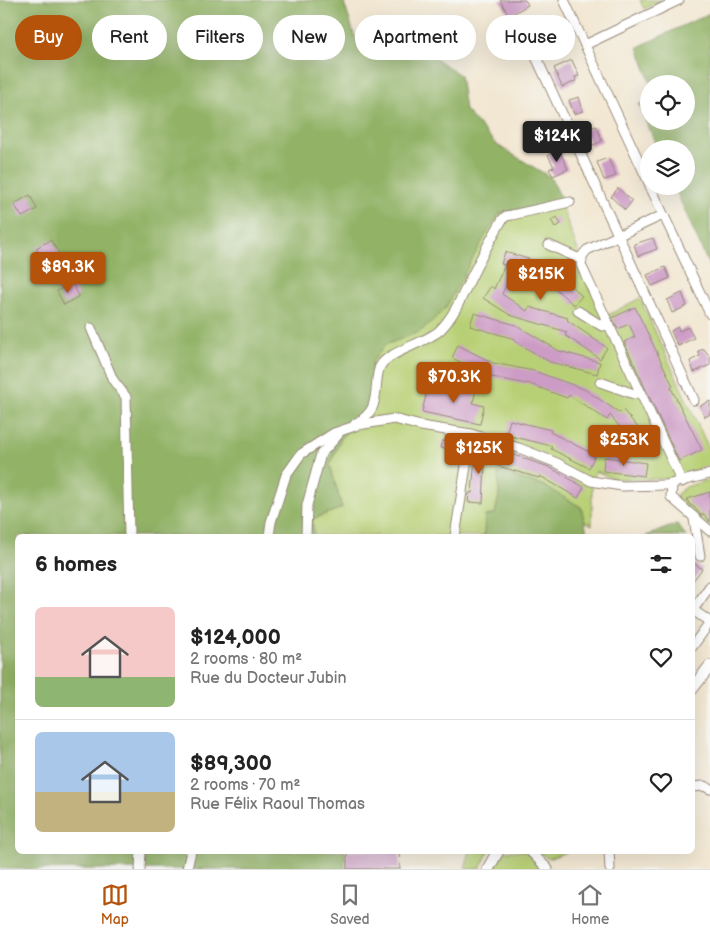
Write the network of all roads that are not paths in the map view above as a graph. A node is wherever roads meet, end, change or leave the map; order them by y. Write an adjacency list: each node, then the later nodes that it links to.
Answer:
1 (564, 0): 3 (street)
2 (679, 0): 3 (street)
3 (585, 44): 5 (street)
4 (537, 60): 9 (street)
5 (640, 163)
6 (654, 195): 8 (street)
7 (570, 202): 19 (street)
8 (663, 214): 9 (street); 13 (street)
9 (618, 237): 11 (street); 18 (street)
10 (549, 245): 11 (street)
11 (582, 260): 14 (street)
12 (578, 311): 14 (street)
13 (710, 314)
14 (610, 326): 17 (street)
15 (91, 328): 26 (street)
16 (600, 382): 17 (street)
17 (639, 392): 22 (street)
18 (694, 400)
19 (348, 428): 20 (street); 27 (street); 28 (street)
20 (471, 434): 23 (street); 29 (street)
21 (710, 474): 22 (street)
22 (682, 482): 23 (street)
23 (672, 485): 24 (street)
24 (694, 519): 25 (street); 30 (street)
25 (710, 531)
26 (129, 534)
27 (269, 534)
28 (306, 534)
29 (455, 534)
30 (700, 556)
31 (710, 586): 32 (street)
32 (695, 607)
33 (695, 611): 34 (street)
34 (710, 622): 35 (street)
35 (695, 643)
36 (710, 666): 37 (main road)
37 (695, 685)
38 (695, 787): 39 (street)
39 (710, 789)
40 (141, 854): 45 (street)
41 (190, 854): 46 (street)
42 (496, 854): 47 (main road)
43 (533, 854): 48 (street)
44 (609, 854): 49 (street)
45 (140, 869)
46 (187, 869)
47 (488, 869)
48 (548, 869)
49 (610, 869)

